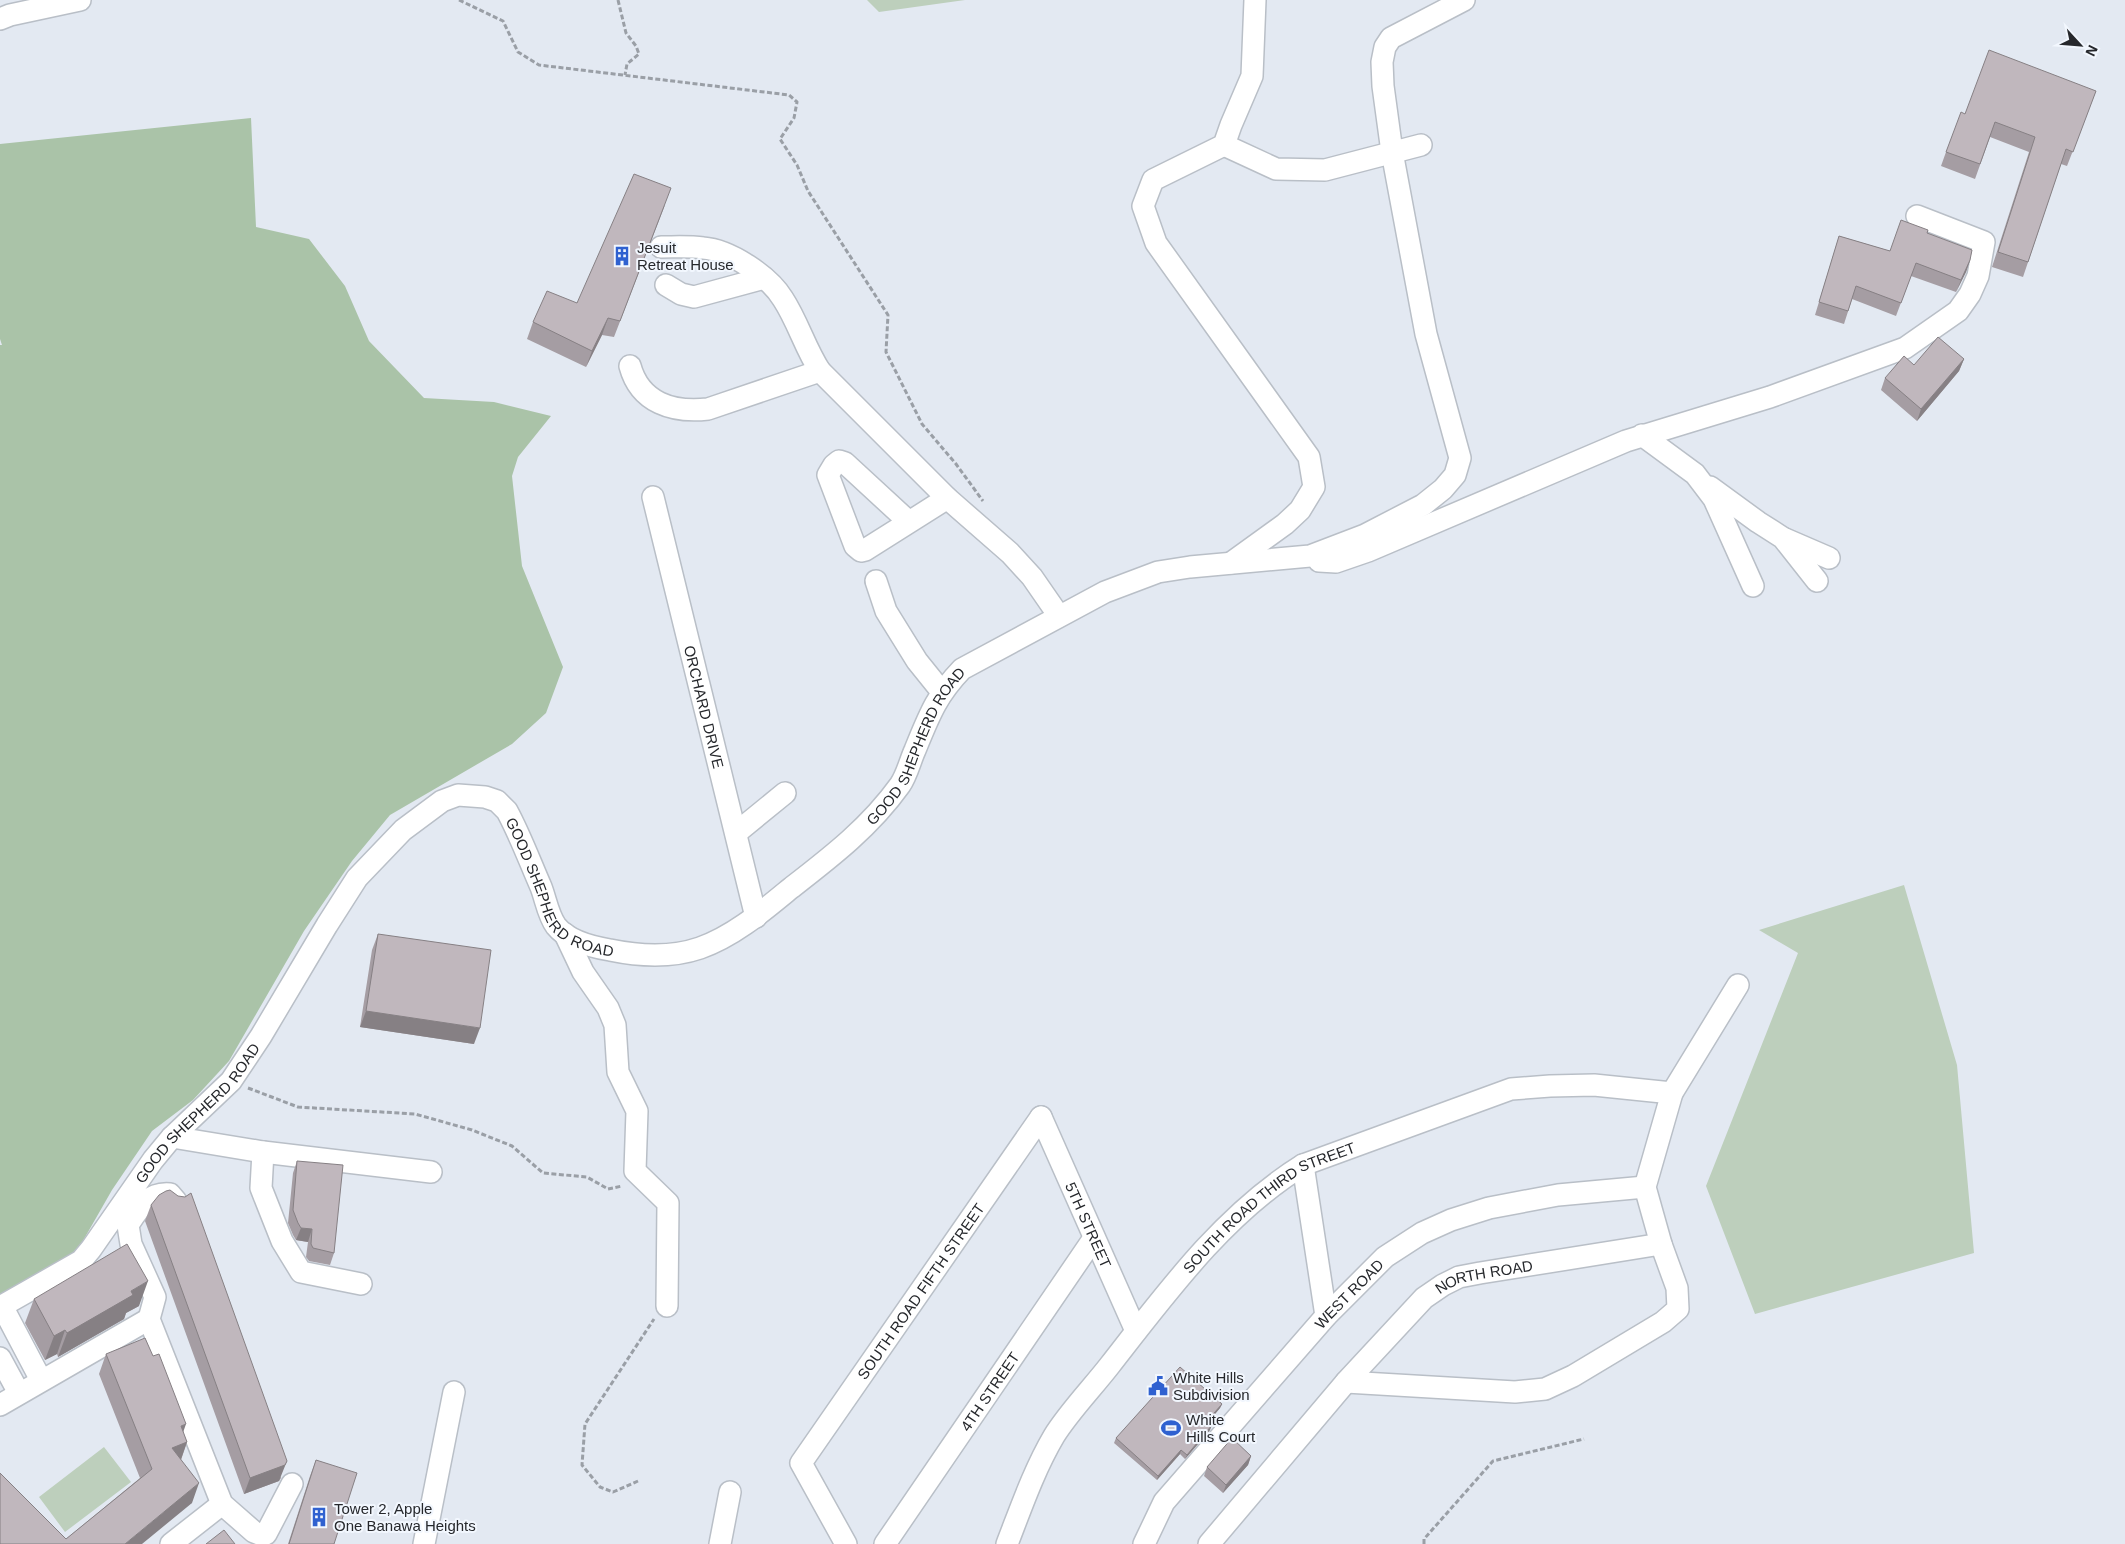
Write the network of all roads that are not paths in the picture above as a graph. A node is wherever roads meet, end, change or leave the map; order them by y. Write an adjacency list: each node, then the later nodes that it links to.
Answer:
1 (80, 0): 4 (street)
2 (1254, 0): 5 (street)
3 (1464, 0): 7 (street)
4 (0, 19)
5 (1224, 145): 7 (street); 22 (street)
6 (1421, 145): 7 (street)
7 (1392, 152): 20 (street)
8 (1917, 216): 14 (street)
9 (661, 247): 10 (street)
10 (764, 278): 11 (street); 13 (street)
11 (666, 285)
12 (630, 366): 13 (street)
13 (820, 371): 17 (street)
14 (1642, 435): 15 (street); 20 (street)
15 (1695, 474): 19 (street); 25 (street)
16 (654, 497): 29 (street, ORCHARD DRIVE)
17 (947, 498): 18 (street); 26 (street)
18 (909, 522)
19 (1783, 538): 21 (street); 24 (street)
20 (1310, 556): 22 (street, GOOD SHEPHERD ROAD)
21 (1829, 558)
22 (1231, 564): 26 (street, GOOD SHEPHERD ROAD)
23 (876, 581): 27 (street)
24 (1817, 581)
25 (1753, 586)
26 (1059, 616): 27 (street, GOOD SHEPHERD ROAD)
27 (942, 692): 30 (street, GOOD SHEPHERD ROAD)
28 (785, 794): 29 (street)
29 (736, 834): 30 (street, ORCHARD DRIVE)
30 (756, 917): 31 (street, GOOD SHEPHERD ROAD)
31 (565, 934): 35 (street, GOOD SHEPHERD ROAD); 44 (street)
32 (1738, 985): 33 (street)
33 (1672, 1093): 37 (street, SOUTH ROAD THIRD STREET); 39 (street)
34 (1041, 1117): 41 (street, 5TH STREET); 62 (street, SOUTH ROAD FIFTH STREET)
35 (172, 1137): 36 (street); 45 (street, GOOD SHEPHERD ROAD)
36 (263, 1152): 38 (street); 43 (street)
37 (1303, 1164): 46 (street); 48 (street, SOUTH ROAD THIRD STREET)
38 (431, 1172)
39 (1645, 1187): 42 (street); 46 (street, WEST ROAD)
40 (176, 1201): 47 (street)
41 (1094, 1238): 48 (street, 5TH STREET); 63 (street, 4TH STREET)
42 (1661, 1244): 51 (street, NORTH ROAD); 51 (street)
43 (361, 1284)
44 (667, 1306)
45 (1, 1307): 50 (street)
46 (1326, 1316): 65 (street, WEST ROAD)
47 (149, 1319): 50 (street); 57 (street)
48 (1136, 1331): 64 (street, SOUTH ROAD THIRD STREET)
49 (0, 1358): 53 (street)
50 (41, 1380): 53 (street)
51 (1346, 1382): 66 (street, NORTH ROAD)
52 (454, 1392): 60 (street)
53 (18, 1393): 54 (street)
54 (0, 1405)
55 (292, 1484): 58 (street)
56 (730, 1492): 61 (street)
57 (222, 1504): 58 (street); 59 (street)
58 (262, 1540)
59 (171, 1544)
60 (424, 1544)
61 (720, 1544)
62 (846, 1544)
63 (885, 1544)
64 (1007, 1544)
65 (1144, 1544)
66 (1209, 1544)

